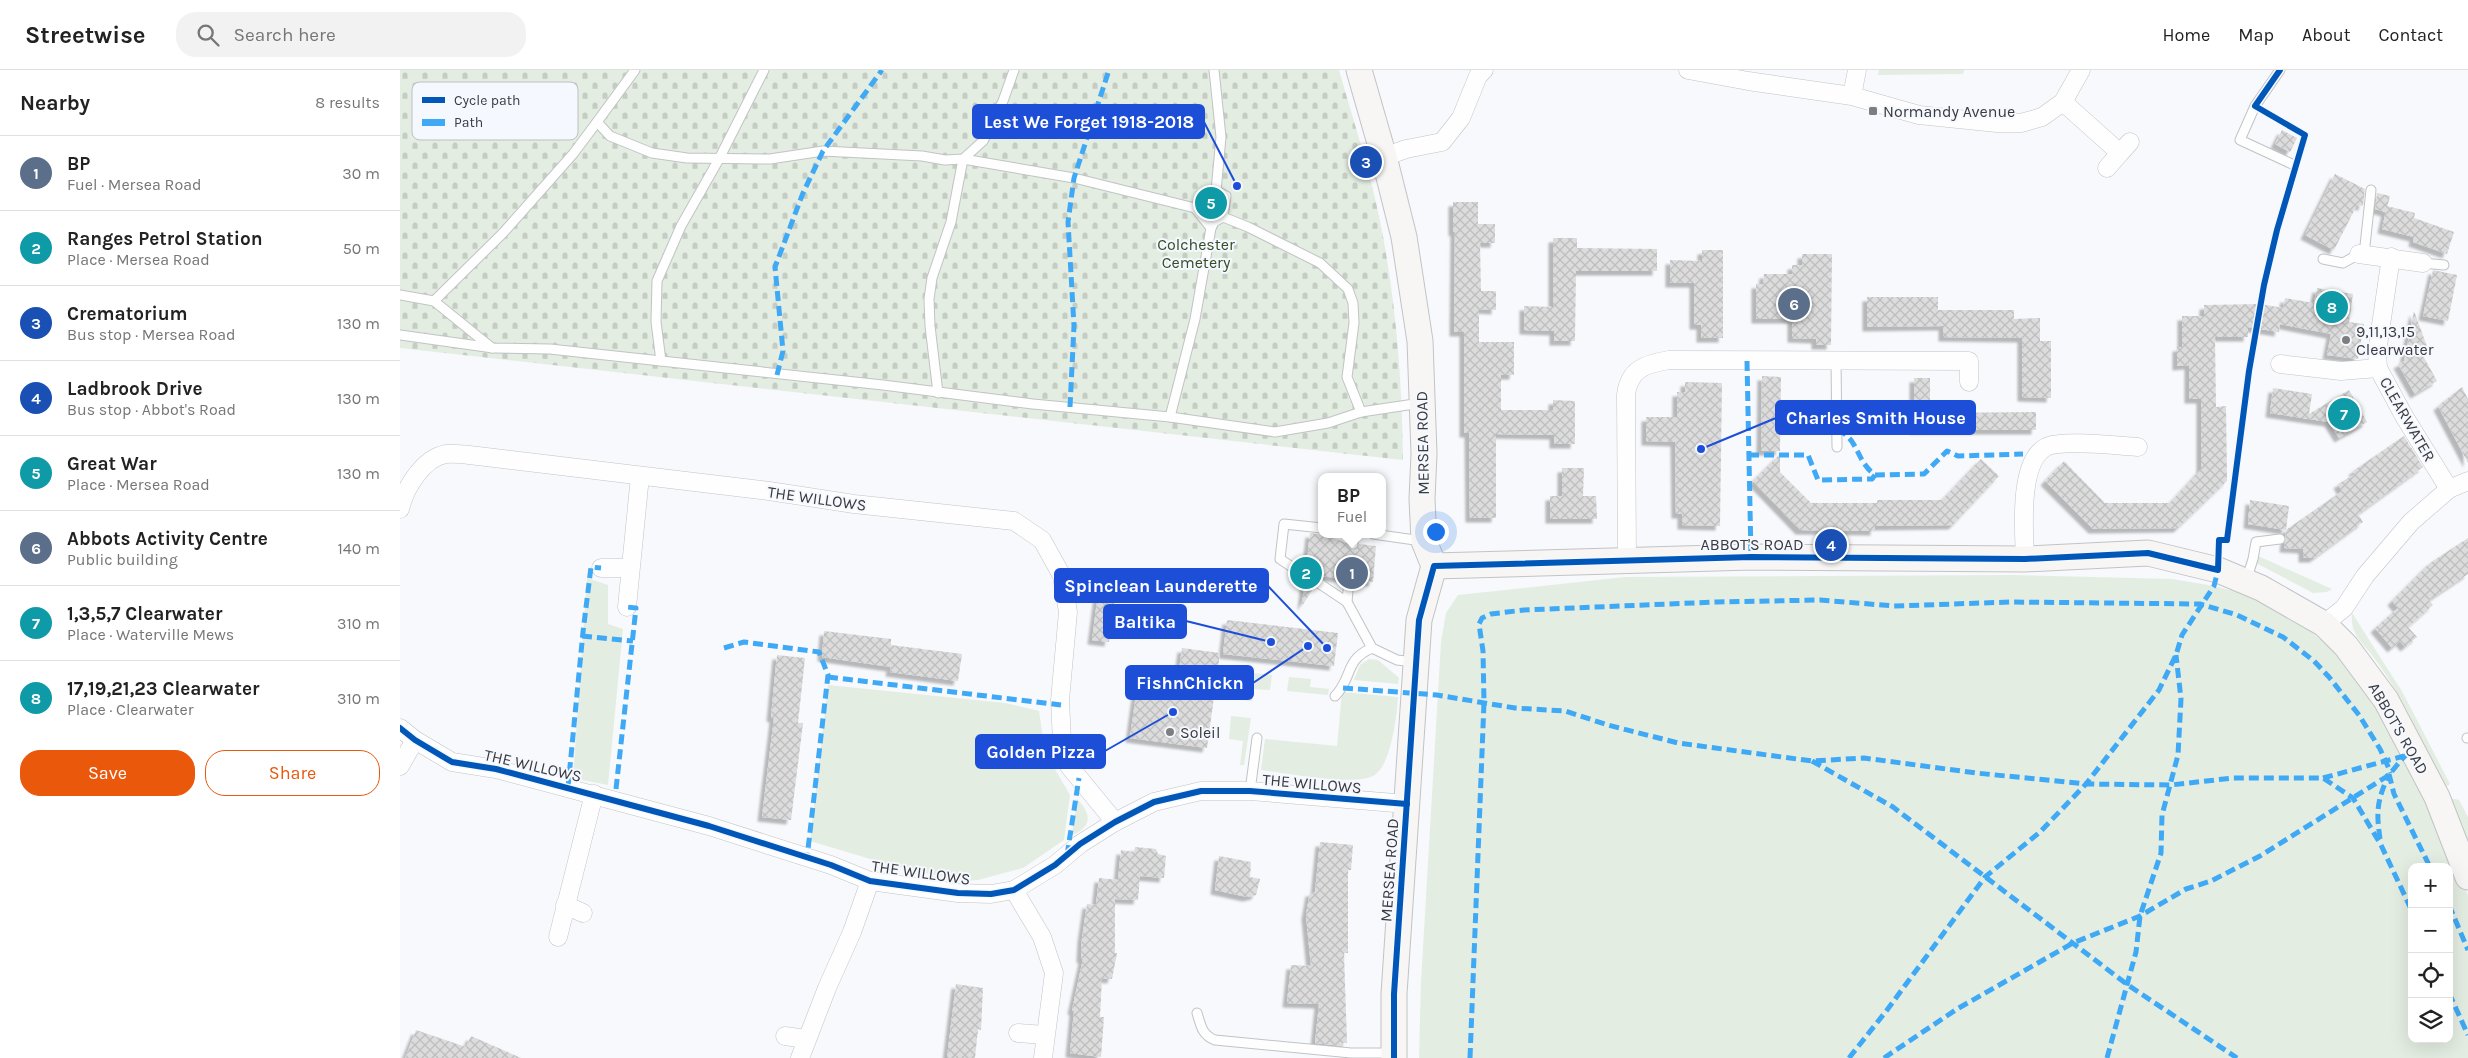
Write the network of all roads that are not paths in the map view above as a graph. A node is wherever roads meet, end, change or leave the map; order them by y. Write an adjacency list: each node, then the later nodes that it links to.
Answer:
1 (635, 70): 13 (lane)
2 (764, 70): 16 (lane)
3 (1014, 70): 15 (lane)
4 (1214, 70): 19 (lane)
5 (1358, 70): 14 (street, MERSEA ROAD)
6 (1484, 70): 14 (street)
7 (1688, 70): 11 (street)
8 (1857, 70): 11 (street)
9 (2081, 70): 12 (street)
10 (2280, 70): 17 (lane)
11 (1852, 96): 12 (street)
12 (2063, 102): 18 (street)
13 (597, 122): 16 (lane); 30 (lane)
14 (1384, 157): 39 (street, MERSEA ROAD)
15 (963, 158): 16 (lane); 21 (lane); 38 (lane)
16 (719, 159): 34 (lane)
17 (2292, 164)
18 (2107, 168)
19 (1216, 190): 21 (lane); 22 (lane)
20 (2371, 190): 24 (lane)
21 (1195, 208): 23 (lane)
22 (1223, 217): 23 (lane); 40 (lane)
23 (1210, 228): 41 (lane)
24 (2362, 255): 25 (street); 26 (lane)
25 (2391, 258): 27 (street); 36 (street, CLEARWATER)
26 (2323, 260)
27 (2423, 263): 28 (lane)
28 (2444, 265)
29 (400, 294): 30 (lane)
30 (434, 302): 32 (lane)
31 (400, 335): 32 (lane)
32 (492, 348): 34 (lane)
33 (1836, 359): 37 (street); 42 (lane); 53 (street)
34 (661, 361): 38 (lane)
35 (2280, 364): 36 (street)
36 (2378, 368): 46 (street, CLEARWATER)
37 (1969, 382)
38 (938, 393): 41 (lane)
39 (1421, 403): 40 (lane); 51 (street, MERSEA ROAD)
40 (1360, 412): 41 (lane)
41 (1170, 417)
42 (1838, 446)
43 (2138, 446): 52 (street)
44 (640, 476): 47 (street, THE WILLOWS); 57 (street); 74 (street, THE WILLOWS)
45 (2468, 481): 46 (street)
46 (2449, 489): 63 (street)
47 (400, 509)
48 (1318, 528): 55 (lane)
49 (1386, 536): 51 (lane)
50 (2280, 539): 59 (lane)
51 (1424, 541): 54 (street, MERSEA ROAD)
52 (2025, 559): 53 (street, ABBOT'S ROAD); 59 (street, ABBOT'S ROAD)
53 (1627, 560): 54 (street, ABBOT'S ROAD)
54 (1434, 566): 65 (street, MERSEA ROAD)
55 (1292, 567)
56 (601, 568): 57 (street)
57 (630, 568): 62 (street)
58 (1349, 579): 61 (lane)
59 (2246, 581): 63 (street, ABBOT'S ROAD)
60 (1317, 582): 61 (lane)
61 (1347, 602): 64 (lane)
62 (627, 608)
63 (2324, 624): 75 (street, ABBOT'S ROAD)
64 (1372, 648): 65 (lane); 66 (lane)
65 (1417, 662): 73 (street, MERSEA ROAD)
66 (1334, 696)
67 (400, 728): 69 (street, THE WILLOWS)
68 (1257, 738): 71 (lane)
69 (415, 740): 70 (street); 72 (street, THE WILLOWS)
70 (400, 766)
71 (1250, 791): 73 (street, THE WILLOWS); 74 (street, THE WILLOWS)
72 (594, 794): 76 (street, THE WILLOWS); 78 (street)
73 (1407, 804): 86 (street, MERSEA ROAD)
74 (1115, 822): 77 (street, THE WILLOWS)
75 (2468, 877)
76 (870, 881): 77 (street, THE WILLOWS); 85 (street)
77 (1014, 890): 83 (street)
78 (566, 905): 79 (street); 80 (street)
79 (583, 913)
80 (558, 937)
81 (1197, 1013): 86 (lane)
82 (1018, 1033): 83 (street)
83 (1045, 1035): 88 (street)
84 (785, 1036): 85 (street)
85 (806, 1039): 87 (street)
86 (1394, 1056)
87 (800, 1058)
88 (1043, 1058)

